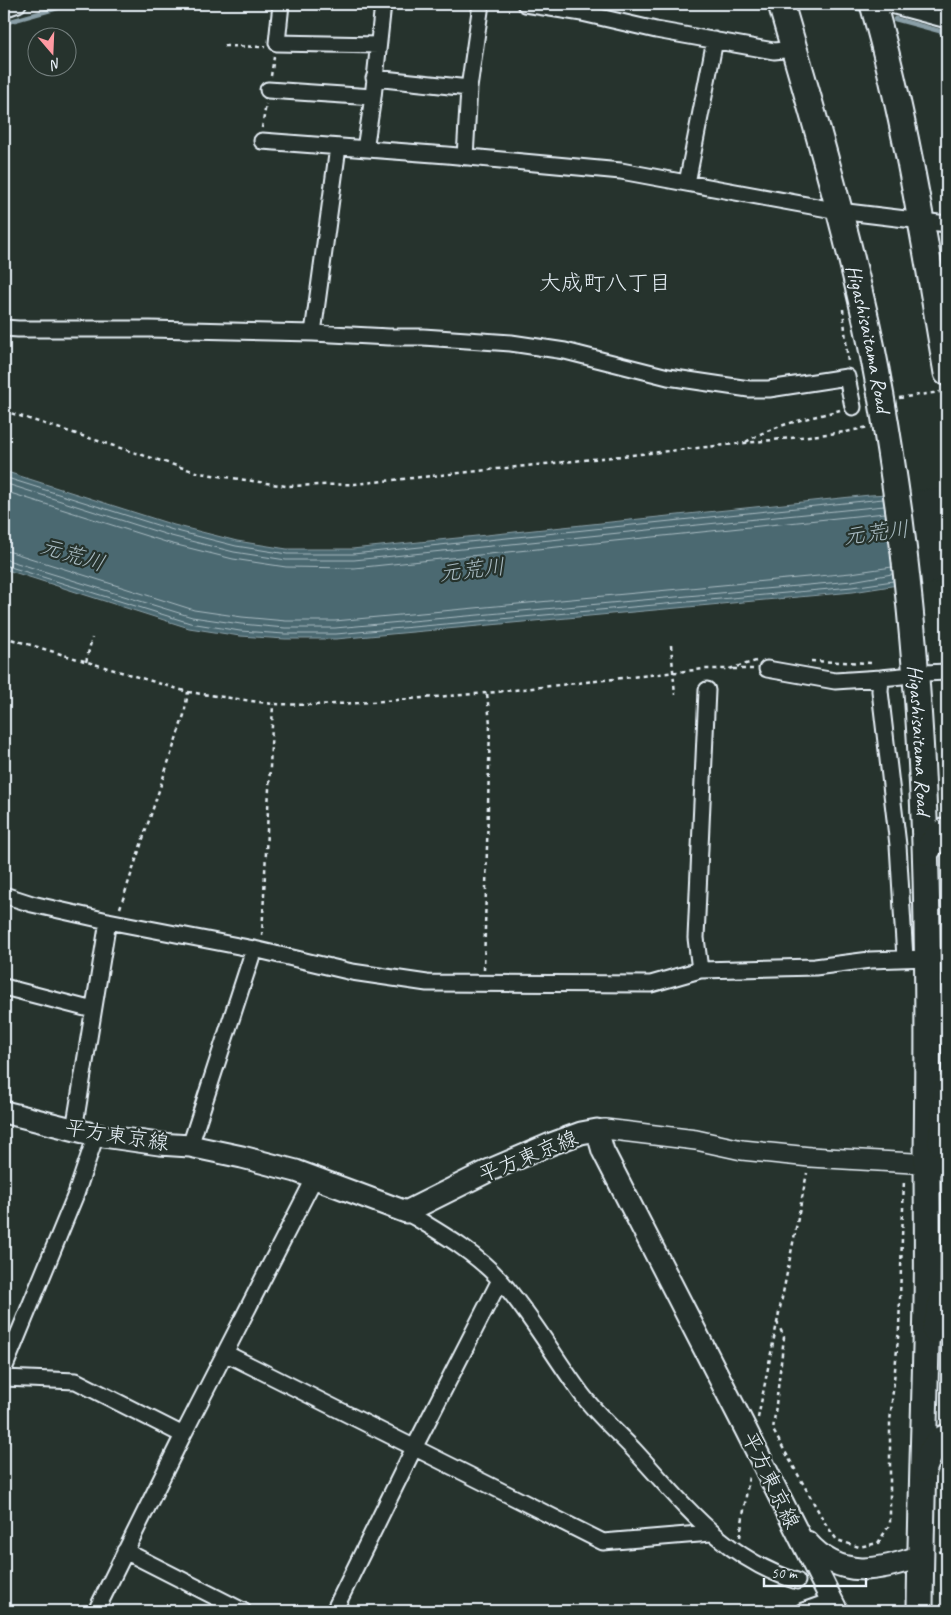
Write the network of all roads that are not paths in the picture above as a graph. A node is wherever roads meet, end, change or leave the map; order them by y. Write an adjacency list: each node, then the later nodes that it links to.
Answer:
1 (18, 4): 8 (street)
2 (281, 4): 11 (street)
3 (384, 4): 11 (street)
4 (481, 4): 14 (street)
5 (525, 4): 10 (street)
6 (780, 4): 12 (highway, Higashisaitama Road)
7 (878, 4): 9 (street); 23 (highway)
8 (4, 9)
9 (947, 20)
10 (715, 40): 12 (street); 21 (street)
11 (378, 44): 13 (street)
12 (794, 50): 22 (highway, Higashisaitama Road)
13 (374, 78): 14 (street); 16 (street)
14 (469, 88): 20 (street)
15 (268, 90): 16 (street)
16 (373, 97): 19 (street)
17 (262, 141): 18 (street)
18 (338, 147): 19 (street); 26 (street)
19 (365, 149): 20 (street)
20 (465, 157): 21 (street)
21 (687, 184): 22 (street)
22 (839, 211): 23 (street); 36 (highway, Higashisaitama Road)
23 (921, 221): 24 (street); 27 (highway)
24 (947, 224)
25 (4, 328): 26 (street)
26 (313, 333): 28 (street)
27 (946, 382)
28 (853, 407)
29 (763, 664): 33 (street)
30 (947, 672): 31 (street)
31 (925, 674)
32 (902, 676): 33 (street)
33 (882, 678): 40 (street)
34 (707, 690): 41 (street)
35 (947, 830): 36 (highway)
36 (926, 852): 40 (highway, Higashisaitama Road)
37 (4, 895): 38 (street)
38 (112, 921): 39 (street); 43 (street)
39 (258, 949): 41 (street); 49 (street)
40 (916, 958): 41 (street); 50 (highway, Higashisaitama Road)
41 (700, 970)
42 (4, 987): 43 (street)
43 (93, 1010): 46 (street)
44 (947, 1087): 50 (highway)
45 (4, 1112): 46 (main road, 平方東京線)
46 (74, 1130): 48 (main road, 平方東京線)
47 (598, 1130): 50 (street); 52 (main road, 平方東京線); 63 (main road, 平方東京線)
48 (96, 1135): 49 (main road, 平方東京線); 56 (street)
49 (190, 1146): 51 (main road, 平方東京線)
50 (927, 1163): 58 (highway, Higashisaitama Road)
51 (314, 1178): 52 (main road, 平方東京線); 55 (street)
52 (406, 1212): 53 (street)
53 (500, 1280): 61 (street); 64 (street)
54 (947, 1294): 58 (highway)
55 (225, 1353): 59 (street); 61 (street)
56 (4, 1369)
57 (4, 1378): 59 (street)
58 (925, 1386): 62 (highway, Higashisaitama Road)
59 (183, 1435): 65 (street)
60 (947, 1437): 62 (highway)
61 (414, 1448): 64 (street); 71 (street)
62 (924, 1468): 66 (highway, Higashisaitama Road)
63 (794, 1526): 66 (main road); 68 (main road, 平方東京線)
64 (711, 1533): 67 (street)
65 (126, 1551): 69 (street); 70 (street)
66 (921, 1566): 73 (highway, Higashisaitama Road)
67 (797, 1582)
68 (835, 1608): 72 (street)
69 (96, 1611)
70 (243, 1611)
71 (334, 1611)
72 (804, 1611)
73 (920, 1611)

